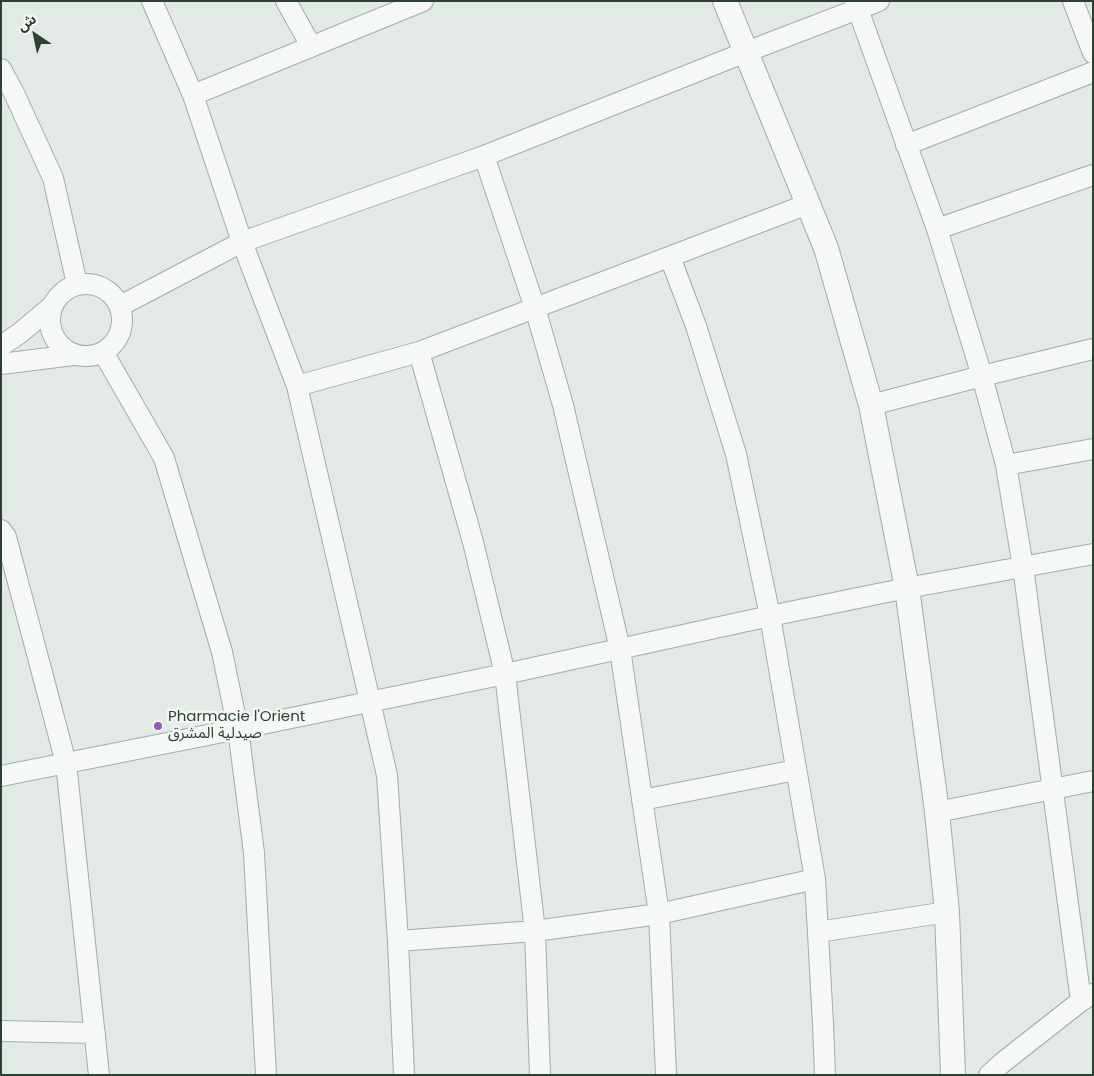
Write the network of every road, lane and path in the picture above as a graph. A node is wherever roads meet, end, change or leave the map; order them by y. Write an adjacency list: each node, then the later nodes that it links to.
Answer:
1 (152, 1): 13 (street)
2 (286, 1): 8 (street)
3 (423, 1): 8 (street)
4 (724, 1): 9 (street)
5 (878, 1): 7 (street)
6 (1073, 1): 10 (street)
7 (857, 5): 9 (street); 14 (street)
8 (311, 46): 13 (street)
9 (746, 52): 15 (street); 17 (street)
10 (1093, 53)
11 (1, 69): 21 (street)
12 (1093, 72): 14 (street)
13 (193, 94): 19 (street)
14 (906, 145): 18 (street)
15 (484, 156): 19 (street); 24 (street)
16 (1093, 174): 18 (street)
17 (808, 204): 20 (street); 33 (street)
18 (937, 229): 31 (street)
19 (242, 242): 22 (street); 32 (street)
20 (670, 257): 24 (street); 40 (street)
21 (76, 284): 22 (street); 23 (street)
22 (120, 306): 27 (street)
23 (51, 308): 25 (street); 29 (street)
24 (535, 308): 28 (street); 41 (street)
25 (1, 346)
26 (1093, 349): 31 (street)
27 (103, 352): 29 (street); 44 (street)
28 (419, 352): 32 (street); 42 (street)
29 (73, 355): 30 (street)
30 (1, 364)
31 (982, 376): 33 (street); 35 (street)
32 (297, 386): 43 (street)
33 (872, 405): 39 (street)
34 (1093, 449): 35 (street)
35 (1006, 465): 38 (street)
36 (1, 530): 45 (street)
37 (1093, 554): 38 (street)
38 (1023, 567): 39 (street); 49 (street)
39 (907, 588): 40 (street); 51 (street)
40 (770, 616): 41 (street); 46 (street)
41 (620, 649): 42 (street); 50 (street)
42 (504, 674): 43 (street); 55 (street)
43 (370, 701): 44 (street); 57 (street)
44 (238, 729): 45 (street); 62 (street)
45 (66, 763): 47 (street); 60 (street)
46 (796, 770): 50 (street); 52 (street)
47 (1, 776)
48 (1093, 782): 49 (street)
49 (1052, 790): 51 (street); 58 (street)
50 (642, 800): 54 (street)
51 (937, 812): 53 (street)
52 (814, 879): 54 (street); 56 (street)
53 (947, 912): 56 (street); 67 (street)
54 (658, 914): 55 (street); 65 (street)
55 (535, 931): 57 (street); 64 (street)
56 (818, 932): 66 (street)
57 (398, 941): 63 (street)
58 (1087, 998): 68 (street)
59 (1, 1031): 60 (street)
60 (95, 1033): 61 (street)
61 (99, 1075)
62 (266, 1075)
63 (404, 1075)
64 (540, 1075)
65 (666, 1075)
66 (824, 1075)
67 (953, 1075)
68 (990, 1075)

